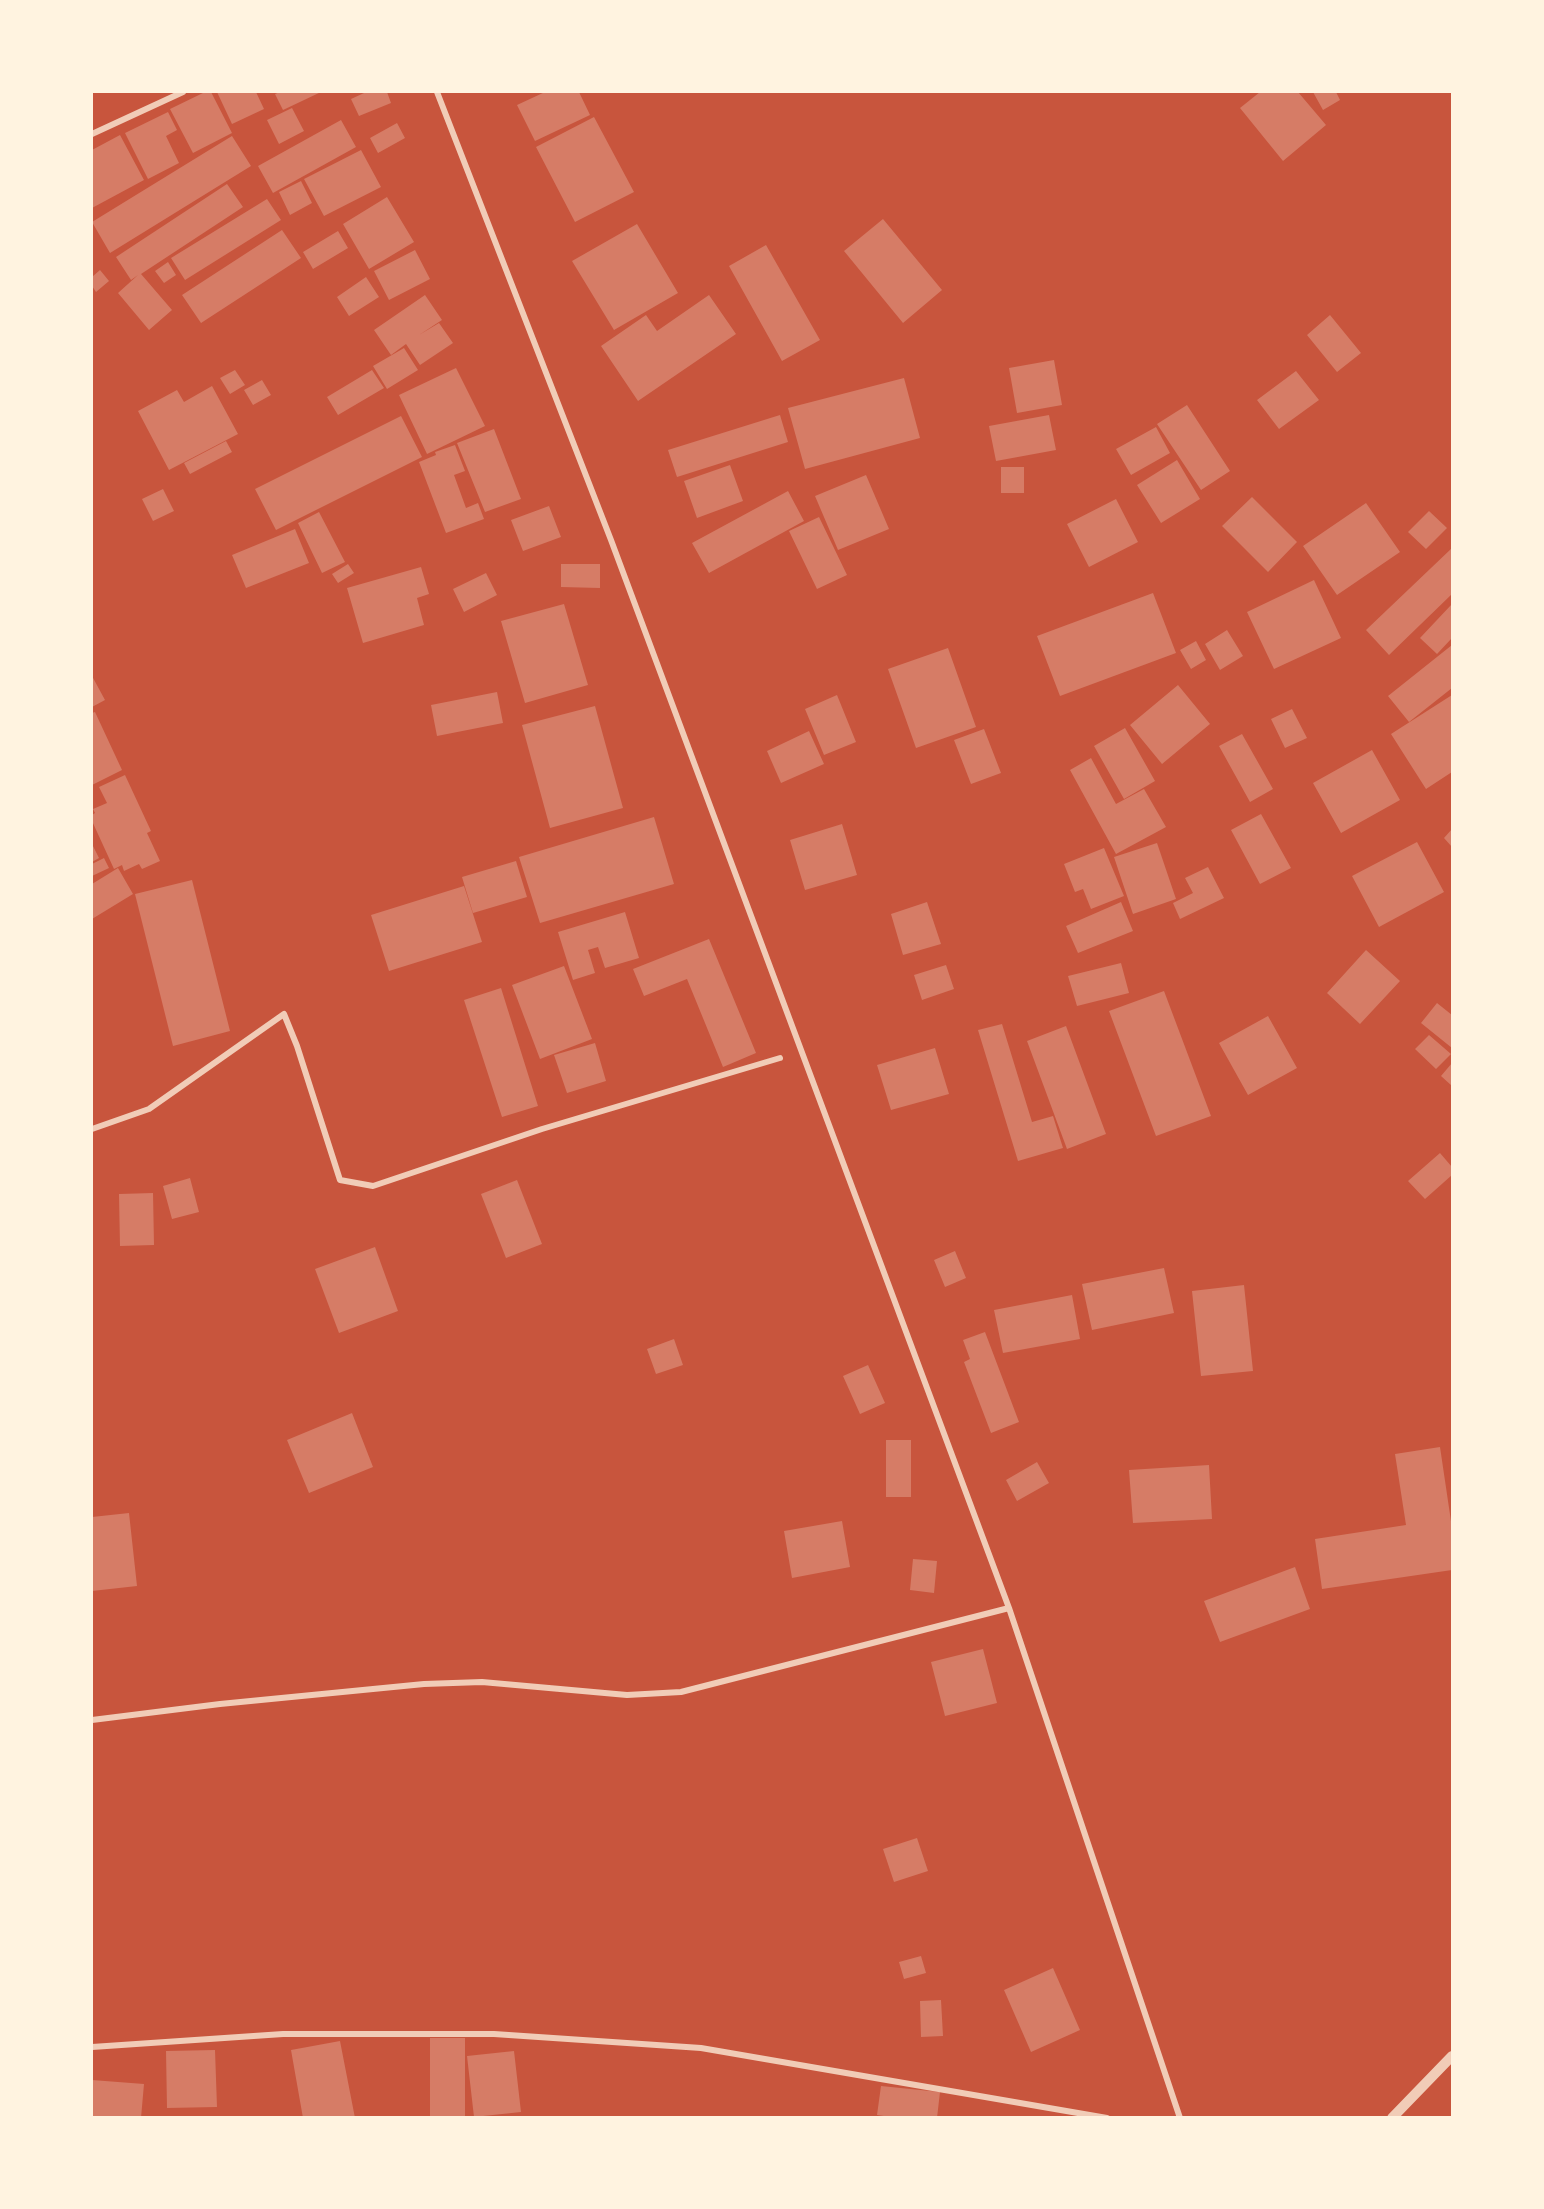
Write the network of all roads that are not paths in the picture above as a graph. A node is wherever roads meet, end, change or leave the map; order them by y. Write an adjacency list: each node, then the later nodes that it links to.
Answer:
1 (183, 92): 3 (street)
2 (437, 92): 6 (street)
3 (92, 134)
4 (780, 1058): 5 (street)
5 (92, 1129)
6 (1009, 1608): 7 (street); 11 (street)
7 (92, 1720)
8 (92, 2047): 10 (street)
9 (1452, 2056): 12 (street)
10 (1107, 2118)
11 (1180, 2118)
12 (1392, 2118)

